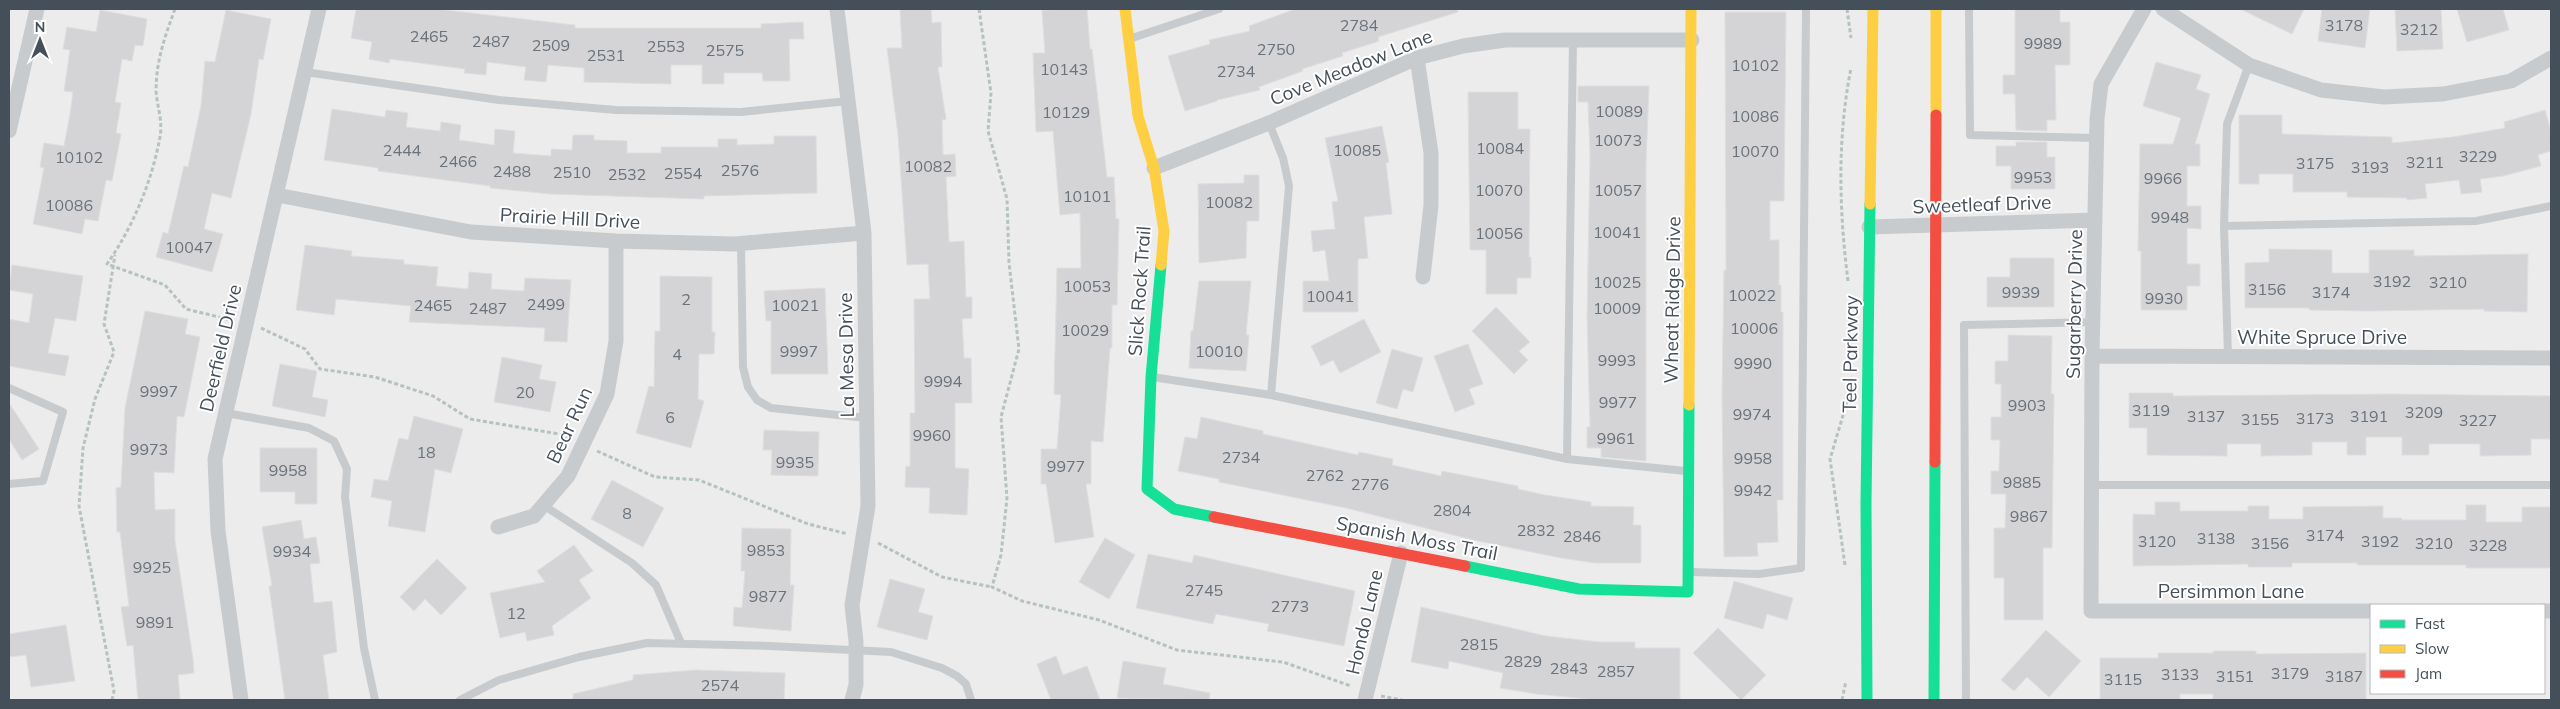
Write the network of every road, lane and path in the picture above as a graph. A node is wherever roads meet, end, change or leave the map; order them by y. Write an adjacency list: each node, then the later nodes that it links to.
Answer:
1 (37, 9): 26 (street)
2 (175, 9): 40 (path)
3 (319, 9): 24 (street, Deerfield Drive)
4 (837, 9): 25 (street, La Mesa Drive)
5 (979, 9): 68 (path)
6 (1125, 9): 16 (street, Slick Rock Trail)
7 (1219, 9): 16 (lane)
8 (1691, 9): 18 (street, Wheat Ridge Drive)
9 (1806, 9): 67 (lane)
10 (1846, 9): 19 (path)
11 (1873, 9): 36 (street, Teel Parkway)
12 (1936, 9): 34 (street)
13 (1969, 9): 29 (lane)
14 (2144, 9): 29 (street, Sugarberry Drive)
15 (2164, 9): 23 (street)
16 (1128, 40): 30 (street, Slick Rock Trail)
17 (1573, 40): 18 (street, Cove Meadow Lane); 20 (street, Cove Meadow Lane); 56 (lane)
18 (1692, 40): 57 (street, Wheat Ridge Drive)
19 (1852, 44)
20 (1417, 58): 27 (street, Cove Meadow Lane); 42 (street)
21 (2551, 58): 23 (street)
22 (1852, 61): 43 (path)
23 (2249, 65): 35 (lane)
24 (305, 72): 25 (lane); 31 (street, Deerfield Drive)
25 (848, 101): 37 (street, La Mesa Drive)
26 (11, 105): 28 (street)
27 (1269, 123): 30 (street, Cove Meadow Lane); 51 (lane)
28 (9, 131)
29 (2097, 138): 33 (street, Sugarberry Drive)
30 (1154, 168): 49 (street, Slick Rock Trail)
31 (277, 195): 38 (street, Prairie Hill Drive); 45 (street, Deerfield Drive)
32 (2551, 206): 35 (lane)
33 (2096, 220): 34 (street, Sweetleaf Drive); 44 (street, Sugarberry Drive)
34 (1935, 225): 36 (street, Sweetleaf Drive); 85 (street)
35 (2224, 226): 47 (lane)
36 (1869, 227): 84 (street, Teel Parkway)
37 (864, 233): 39 (street, Prairie Hill Drive); 54 (street, La Mesa Drive)
38 (616, 242): 39 (street, Prairie Hill Drive); 55 (street, Bear Run)
39 (741, 244): 54 (lane)
40 (116, 252): 41 (path); 41 (path)
41 (114, 267): 45 (path); 76 (path)
42 (1423, 277)
43 (1848, 284)
44 (2095, 322): 46 (street, Sugarberry Drive); 86 (lane)
45 (246, 324): 53 (street, Deerfield Drive); 55 (path)
46 (2092, 356): 47 (street, White Spruce Drive); 60 (street, Sugarberry Drive)
47 (2228, 356): 48 (street, White Spruce Drive)
48 (2551, 358)
49 (1151, 377): 51 (lane); 61 (street, Slick Rock Trail)
50 (9, 388): 58 (lane)
51 (1271, 395): 56 (lane)
52 (1848, 396): 66 (path)
53 (226, 412): 77 (street, Deerfield Drive); 78 (lane)
54 (867, 418): 64 (street, La Mesa Drive)
55 (584, 445): 62 (street, Bear Run); 64 (path)
56 (1567, 459): 57 (lane)
57 (1688, 471): 67 (street, Wheat Ridge Drive)
58 (9, 484)
59 (2551, 484): 60 (lane)
60 (2092, 485): 71 (street, Sugarberry Drive)
61 (1147, 489): 65 (street, Spanish Moss Trail)
62 (543, 505): 63 (street, Bear Run); 72 (lane)
63 (498, 527)
64 (863, 538): 68 (path); 73 (street, La Mesa Drive)
65 (1401, 553): 69 (street, Spanish Moss Trail); 75 (street, Hondo Lane)
66 (1845, 567)
67 (1688, 572): 69 (street, Wheat Ridge Drive)
68 (992, 587): 75 (path)
69 (1688, 592)
70 (2370, 611): 71 (street, Persimmon Lane)
71 (2091, 612)
72 (681, 643): 73 (lane); 79 (lane)
73 (856, 650): 80 (street, La Mesa Drive); 81 (lane)
74 (1847, 676): 83 (path)
75 (1366, 696): 82 (path)
76 (112, 700)
77 (241, 700)
78 (375, 700)
79 (460, 700)
80 (852, 700)
81 (971, 700)
82 (1402, 700)
83 (1842, 700)
84 (1867, 700)
85 (1934, 700)
86 (1966, 700)

